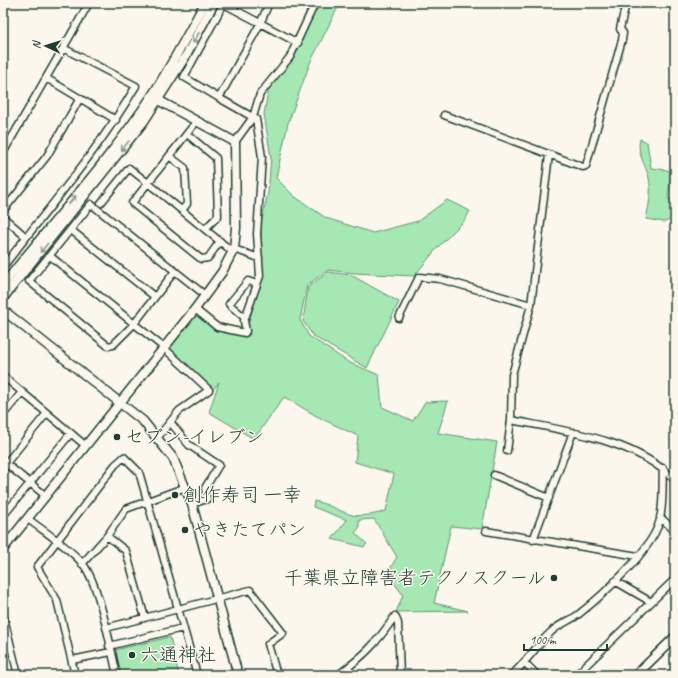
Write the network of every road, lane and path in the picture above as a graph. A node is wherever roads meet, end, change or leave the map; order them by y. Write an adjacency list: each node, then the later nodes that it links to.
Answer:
1 (89, 3): 10 (street)
2 (205, 3): 39 (street, one-way to 2)
3 (214, 3): 14 (street, one-way to 14)
4 (269, 3): 8 (street)
5 (315, 3): 9 (street)
6 (626, 3): 22 (street)
7 (224, 4): 8 (street); 13 (street)
8 (260, 24): 9 (street); 13 (street)
9 (298, 43): 16 (street)
10 (64, 48): 11 (street); 17 (street)
11 (46, 78): 12 (street); 21 (street)
12 (80, 98): 17 (street); 27 (street)
13 (220, 98): 16 (street)
14 (158, 100): 18 (street); 42 (street, one-way to 42)
15 (444, 115): 22 (street)
16 (253, 117): 20 (street); 35 (street)
17 (116, 120): 31 (street)
18 (196, 122): 19 (street); 20 (street)
19 (187, 134): 23 (street); 29 (street)
20 (236, 142): 33 (street)
21 (3, 153)
22 (549, 155): 43 (street)
23 (169, 156): 24 (street); 26 (street)
24 (148, 183): 25 (street); 26 (street); 32 (street)
25 (101, 203)
26 (182, 210): 29 (street)
27 (3, 211)
28 (3, 217): 31 (street)
29 (205, 229): 32 (street)
30 (71, 230): 34 (street); 37 (street); 41 (street)
31 (26, 237): 36 (street)
32 (220, 242): 33 (street)
33 (234, 250): 35 (street); 40 (street)
34 (50, 256): 48 (street); 48 (street)
35 (259, 258): 38 (street)
36 (3, 261)
37 (175, 271): 40 (street); 41 (street)
38 (257, 284): 46 (street); 46 (street)
39 (3, 285)
40 (205, 295): 44 (street)
41 (155, 297): 48 (street)
42 (3, 298)
43 (531, 305): 47 (street); 55 (street)
44 (195, 309): 46 (street); 49 (street)
45 (3, 310): 52 (street)
46 (245, 318)
47 (399, 318)
48 (134, 324): 49 (street)
49 (163, 347): 52 (street); 56 (street)
50 (3, 376): 51 (street)
51 (22, 392): 53 (street); 54 (street)
52 (121, 402): 59 (street); 60 (street)
53 (47, 413): 58 (street); 62 (street)
54 (3, 416)
55 (511, 420): 57 (street); 61 (street)
56 (171, 423): 59 (street); 71 (street)
57 (573, 432): 63 (street); 69 (street)
58 (71, 433): 60 (street); 66 (street)
59 (158, 437): 67 (street)
60 (86, 446): 68 (street)
61 (507, 451)
62 (4, 464): 66 (street)
63 (663, 468): 65 (street); 73 (street)
64 (494, 475): 69 (street)
65 (675, 480)
66 (30, 483): 68 (street); 72 (street)
67 (186, 487): 70 (street); 71 (street)
68 (46, 496): 74 (street)
69 (549, 498): 78 (street)
70 (147, 501): 77 (street); 79 (street); 87 (street)
71 (192, 504): 85 (street)
72 (3, 516)
73 (660, 517): 76 (street); 81 (street)
74 (28, 519): 79 (street); 80 (street)
75 (486, 531): 78 (street)
76 (675, 531)
77 (107, 536): 82 (street); 89 (street)
78 (533, 540): 81 (street)
79 (57, 541): 82 (street); 94 (street)
80 (3, 549)
81 (638, 556): 84 (street)
82 (82, 564): 90 (street)
83 (675, 579): 86 (street)
84 (615, 581): 86 (street); 95 (street)
85 (218, 599): 87 (street); 100 (street); 101 (street)
86 (651, 602): 106 (street)
87 (178, 609): 89 (street); 91 (street)
88 (3, 614): 96 (street)
89 (145, 618): 90 (street)
90 (106, 628): 93 (street)
91 (183, 628): 93 (street); 99 (street)
92 (675, 637): 107 (street)
93 (110, 649): 94 (street); 98 (street)
94 (72, 660): 97 (street)
95 (525, 663): 104 (street); 105 (street)
96 (18, 675)
97 (75, 675)
98 (117, 675)
99 (197, 675)
100 (238, 675)
101 (277, 675)
102 (338, 675): 103 (street)
103 (400, 675)
104 (512, 675)
105 (537, 675)
106 (576, 675)
107 (636, 675)

